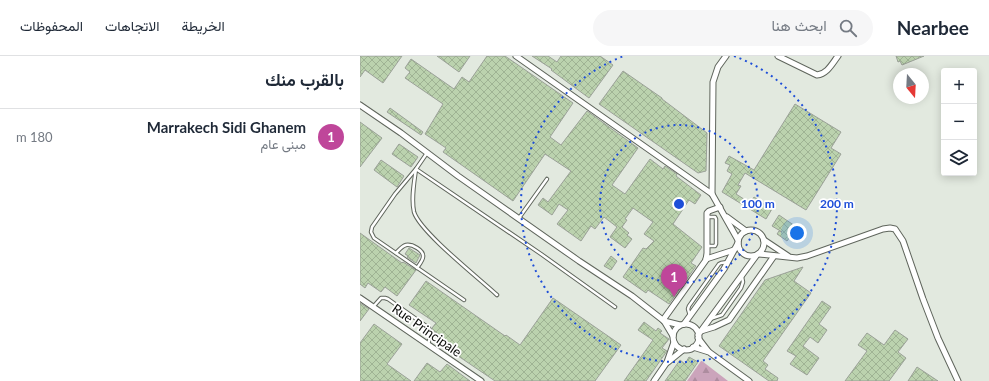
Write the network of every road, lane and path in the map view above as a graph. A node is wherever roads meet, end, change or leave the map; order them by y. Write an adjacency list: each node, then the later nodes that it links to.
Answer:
1 (516, 56): 9 (street)
2 (726, 56): 9 (street)
3 (778, 56): 4 (street)
4 (838, 56)
5 (360, 105): 6 (street)
6 (427, 152): 7 (lane); 13 (street)
7 (416, 169): 19 (lane); 25 (lane); 29 (lane)
8 (547, 179): 13 (lane)
9 (712, 194): 10 (street)
10 (720, 207): 11 (street); 12 (street)
11 (725, 215): 14 (street); 16 (street)
12 (707, 217): 17 (street); 17 (lane)
13 (519, 218): 30 (street)
14 (746, 231): 15 (street); 16 (street)
15 (764, 240): 20 (street); 22 (street)
16 (738, 242): 18 (street); 20 (street)
17 (707, 246): 23 (street)
18 (734, 250): 23 (street); 31 (street)
19 (396, 253): 24 (lane); 24 (lane)
20 (757, 255): 21 (street); 32 (street)
21 (774, 256): 22 (street); 32 (street)
22 (789, 257): 44 (street)
23 (706, 259): 30 (street)
24 (417, 268): 27 (lane)
25 (497, 295)
26 (360, 298): 28 (street, Rue Principale)
27 (464, 300)
28 (374, 307): 35 (street, Rue Principale); 35 (lane)
29 (615, 307)
30 (664, 320): 31 (street); 33 (street)
31 (682, 325): 32 (street); 33 (street)
32 (699, 335): 36 (street); 38 (street)
33 (673, 336): 34 (street)
34 (674, 342): 37 (street); 39 (street)
35 (427, 344): 40 (street, Rue Principale)
36 (693, 347): 37 (street); 38 (street)
37 (684, 349): 39 (street)
38 (709, 352): 43 (street)
39 (667, 362): 42 (street)
40 (473, 379): 41 (street, Rue Principale)
41 (481, 381)
42 (654, 381)
43 (749, 381)
44 (958, 381)

